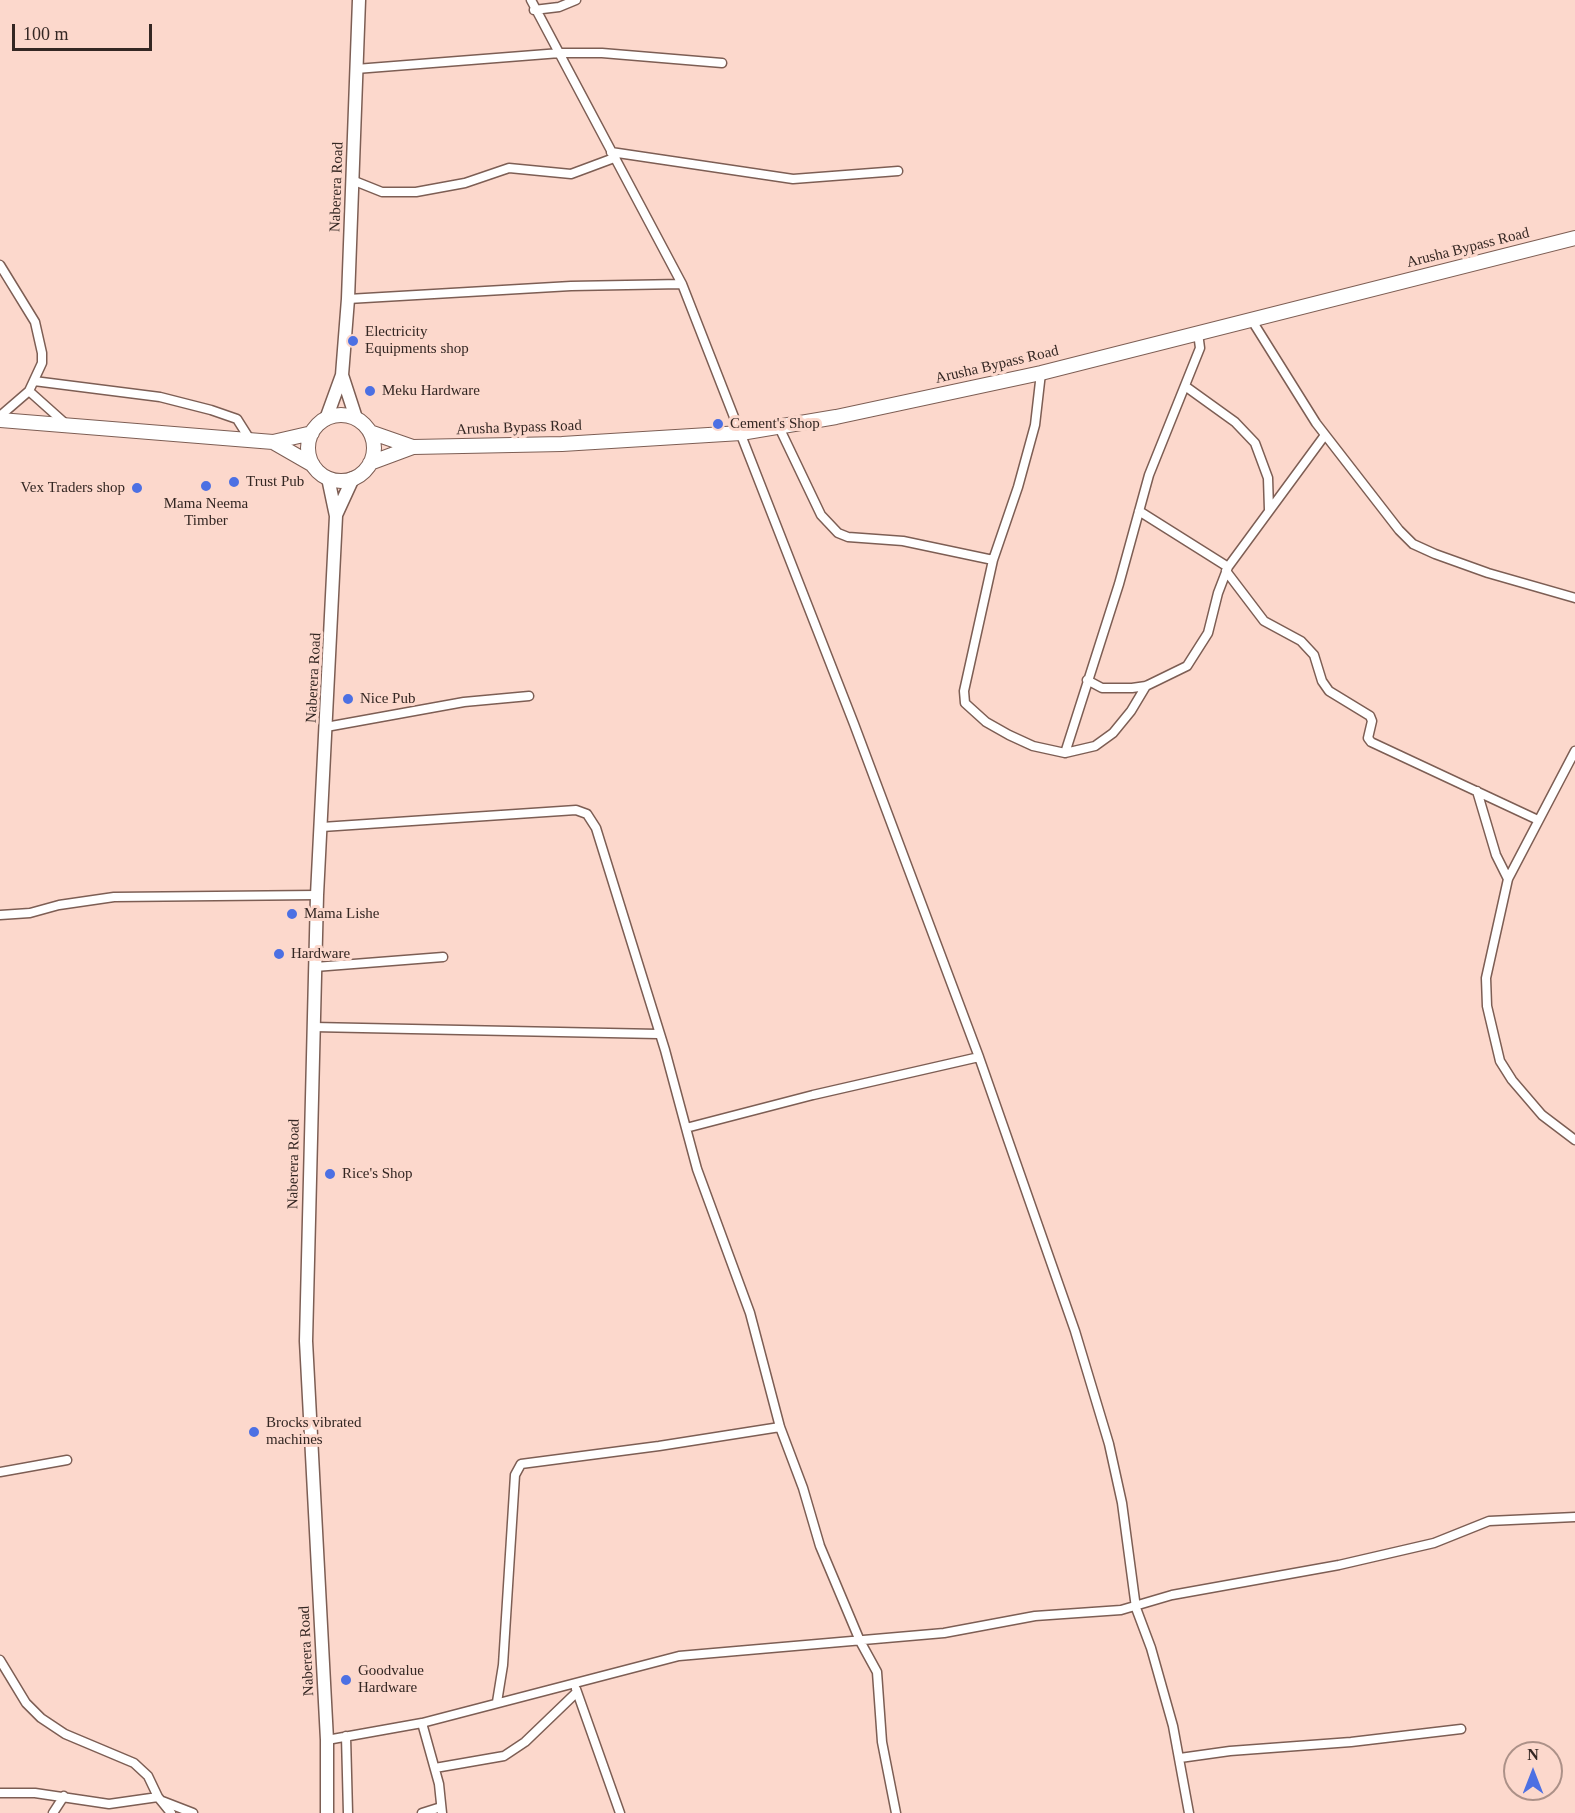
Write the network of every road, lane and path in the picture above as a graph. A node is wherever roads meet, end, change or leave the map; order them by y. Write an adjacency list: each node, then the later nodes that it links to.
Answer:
1 (358, 0): 7 (street, Naberera Road)
2 (531, 0): 4 (street)
3 (576, 0): 4 (street)
4 (534, 10): 5 (street)
5 (560, 53): 6 (street); 7 (street); 8 (street)
6 (722, 63)
7 (356, 69): 10 (street, Naberera Road)
8 (613, 155): 9 (street); 10 (street); 13 (street)
9 (898, 171)
10 (352, 180): 14 (street, Naberera Road)
11 (1575, 238): 15 (main road, Arusha Bypass Road)
12 (0, 265): 19 (street)
13 (682, 284): 14 (street); 29 (street)
14 (348, 299): 18 (street, Naberera Road)
15 (1251, 319): 16 (main road, Arusha Bypass Road); 30 (street)
16 (1198, 333): 17 (main road, Arusha Bypass Road); 20 (street)
17 (1041, 373): 25 (main road, Arusha Bypass Road); 41 (street)
18 (342, 375): 23 (street, Naberera Road); 24 (street, Naberera Road)
19 (34, 381): 21 (street); 31 (street)
20 (1185, 386): 38 (street); 39 (street)
21 (29, 392): 22 (street); 26 (street)
22 (0, 418): 26 (main road)
23 (356, 418): 24 (main road); 27 (main road, Arusha Bypass Road)
24 (326, 419): 28 (main road)
25 (778, 425): 29 (main road, Arusha Bypass Road); 41 (street)
26 (68, 426): 31 (main road)
27 (370, 432): 33 (main road, Arusha Bypass Road); 34 (main road)
28 (312, 433): 32 (main road); 35 (main road)
29 (741, 434): 33 (main road, Arusha Bypass Road); 60 (street)
30 (1325, 435): 38 (street); 43 (street)
31 (249, 438): 32 (main road)
32 (273, 442): 35 (main road)
33 (413, 447): 34 (main road, Arusha Bypass Road)
34 (370, 463): 37 (main road, Arusha Bypass Road)
35 (313, 465): 36 (main road)
36 (328, 478): 37 (main road); 40 (street, Naberera Road)
37 (353, 478): 40 (street, Naberera Road)
38 (1269, 510): 42 (street)
39 (1139, 511): 42 (street); 44 (street)
40 (336, 516): 47 (street, Naberera Road)
41 (993, 560): 49 (street)
42 (1227, 569): 45 (street); 50 (street)
43 (1575, 598)
44 (1087, 680): 45 (street); 49 (street)
45 (1146, 686): 49 (street)
46 (529, 696): 47 (street)
47 (326, 727): 52 (street, Naberera Road)
48 (1575, 751): 51 (street)
49 (1065, 753)
50 (1478, 791): 51 (street); 53 (street)
51 (1538, 820): 53 (street)
52 (322, 827): 54 (street, Naberera Road); 59 (street)
53 (1508, 879): 62 (street)
54 (317, 895): 55 (street); 57 (street, Naberera Road)
55 (0, 915)
56 (443, 957): 57 (street)
57 (315, 967): 58 (street, Naberera Road)
58 (313, 1027): 59 (street); 76 (street, Naberera Road)
59 (658, 1034): 61 (street)
60 (979, 1057): 61 (street); 67 (street)
61 (686, 1128): 63 (street)
62 (1575, 1140)
63 (780, 1427): 68 (street); 72 (street)
64 (67, 1460): 65 (street)
65 (0, 1472)
66 (1575, 1517): 67 (street)
67 (1136, 1608): 68 (street); 77 (street)
68 (860, 1641): 70 (street); 91 (street)
69 (0, 1660): 81 (street)
70 (574, 1682): 71 (street); 72 (street)
71 (577, 1692): 78 (street); 90 (street)
72 (497, 1702): 73 (street)
73 (423, 1723): 75 (street); 78 (street)
74 (1461, 1729): 77 (street)
75 (346, 1736): 76 (street); 88 (street)
76 (327, 1740): 87 (street, Naberera Road)
77 (1180, 1758): 92 (street)
78 (435, 1768): 83 (street)
79 (0, 1793): 80 (street)
80 (64, 1796): 82 (street); 84 (street)
81 (160, 1799): 82 (street); 85 (street); 86 (street)
82 (121, 1808)
83 (441, 1810): 89 (street)
84 (53, 1813)
85 (171, 1813)
86 (193, 1813)
87 (327, 1813)
88 (348, 1813)
89 (422, 1813)
90 (620, 1813)
91 (896, 1813)
92 (1189, 1813)

